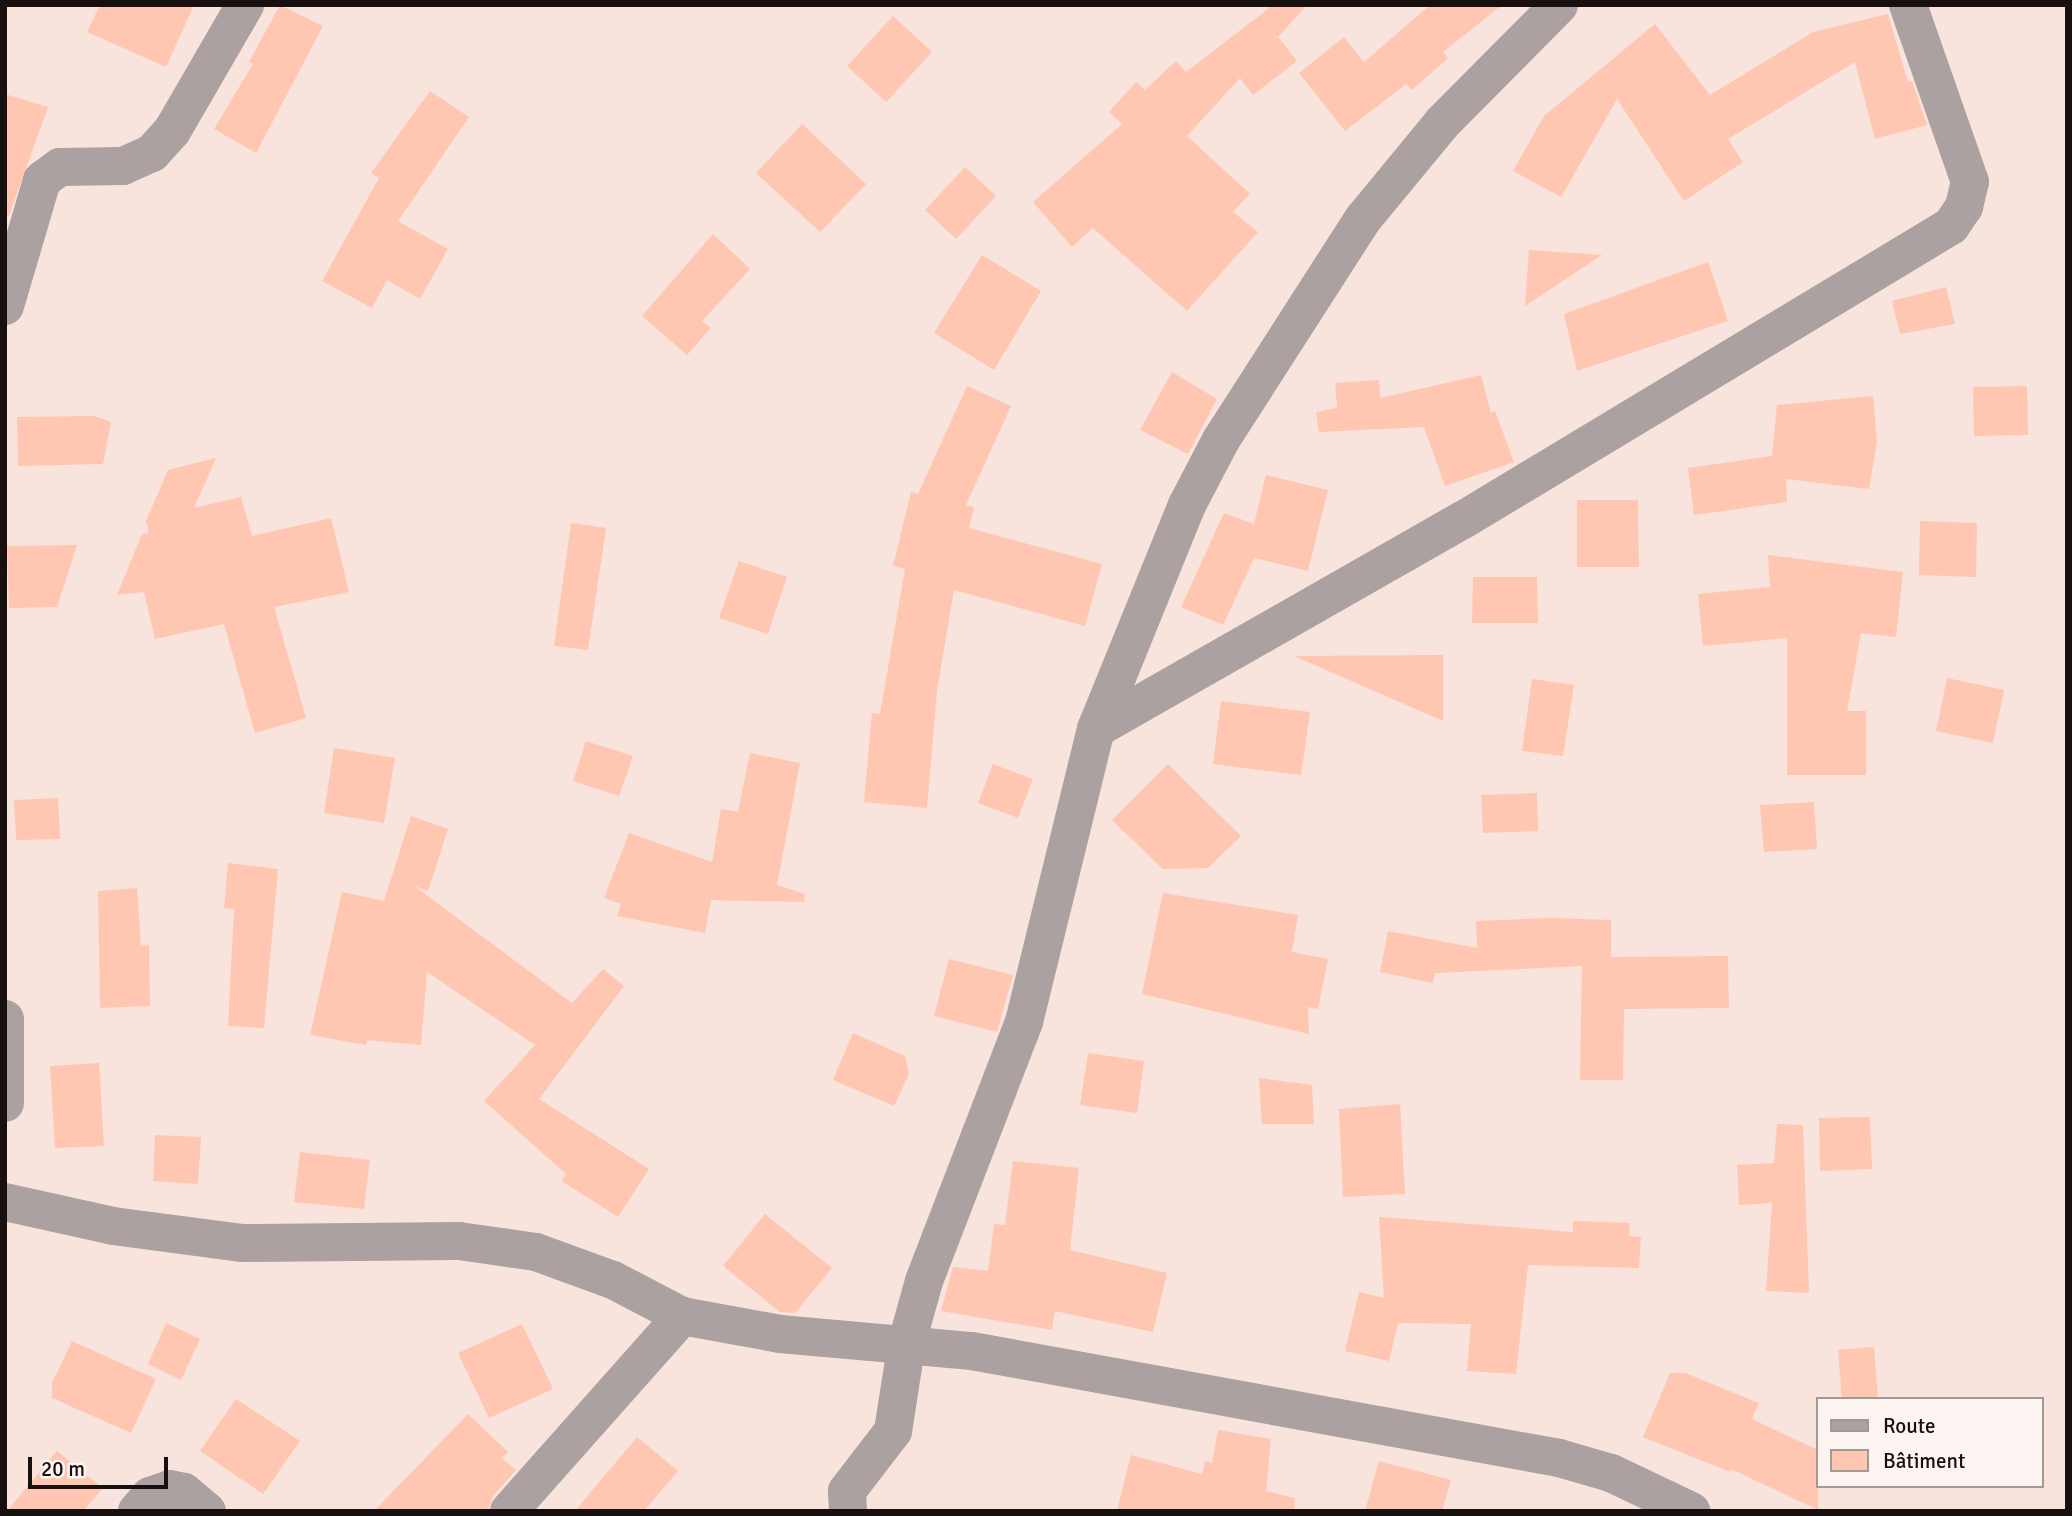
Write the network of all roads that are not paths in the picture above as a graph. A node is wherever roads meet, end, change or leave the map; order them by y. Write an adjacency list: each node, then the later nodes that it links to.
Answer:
1 (246, 5): 4 (street)
2 (1559, 5): 5 (street)
3 (1909, 5): 5 (street)
4 (5, 306)
5 (1097, 729): 10 (street)
6 (5, 1018): 7 (street)
7 (5, 1102)
8 (5, 1202): 9 (street)
9 (682, 1316): 10 (street); 13 (street)
10 (907, 1342): 14 (street); 15 (street)
11 (138, 1511): 12 (street)
12 (207, 1511)
13 (509, 1511)
14 (849, 1511)
15 (1691, 1511)

